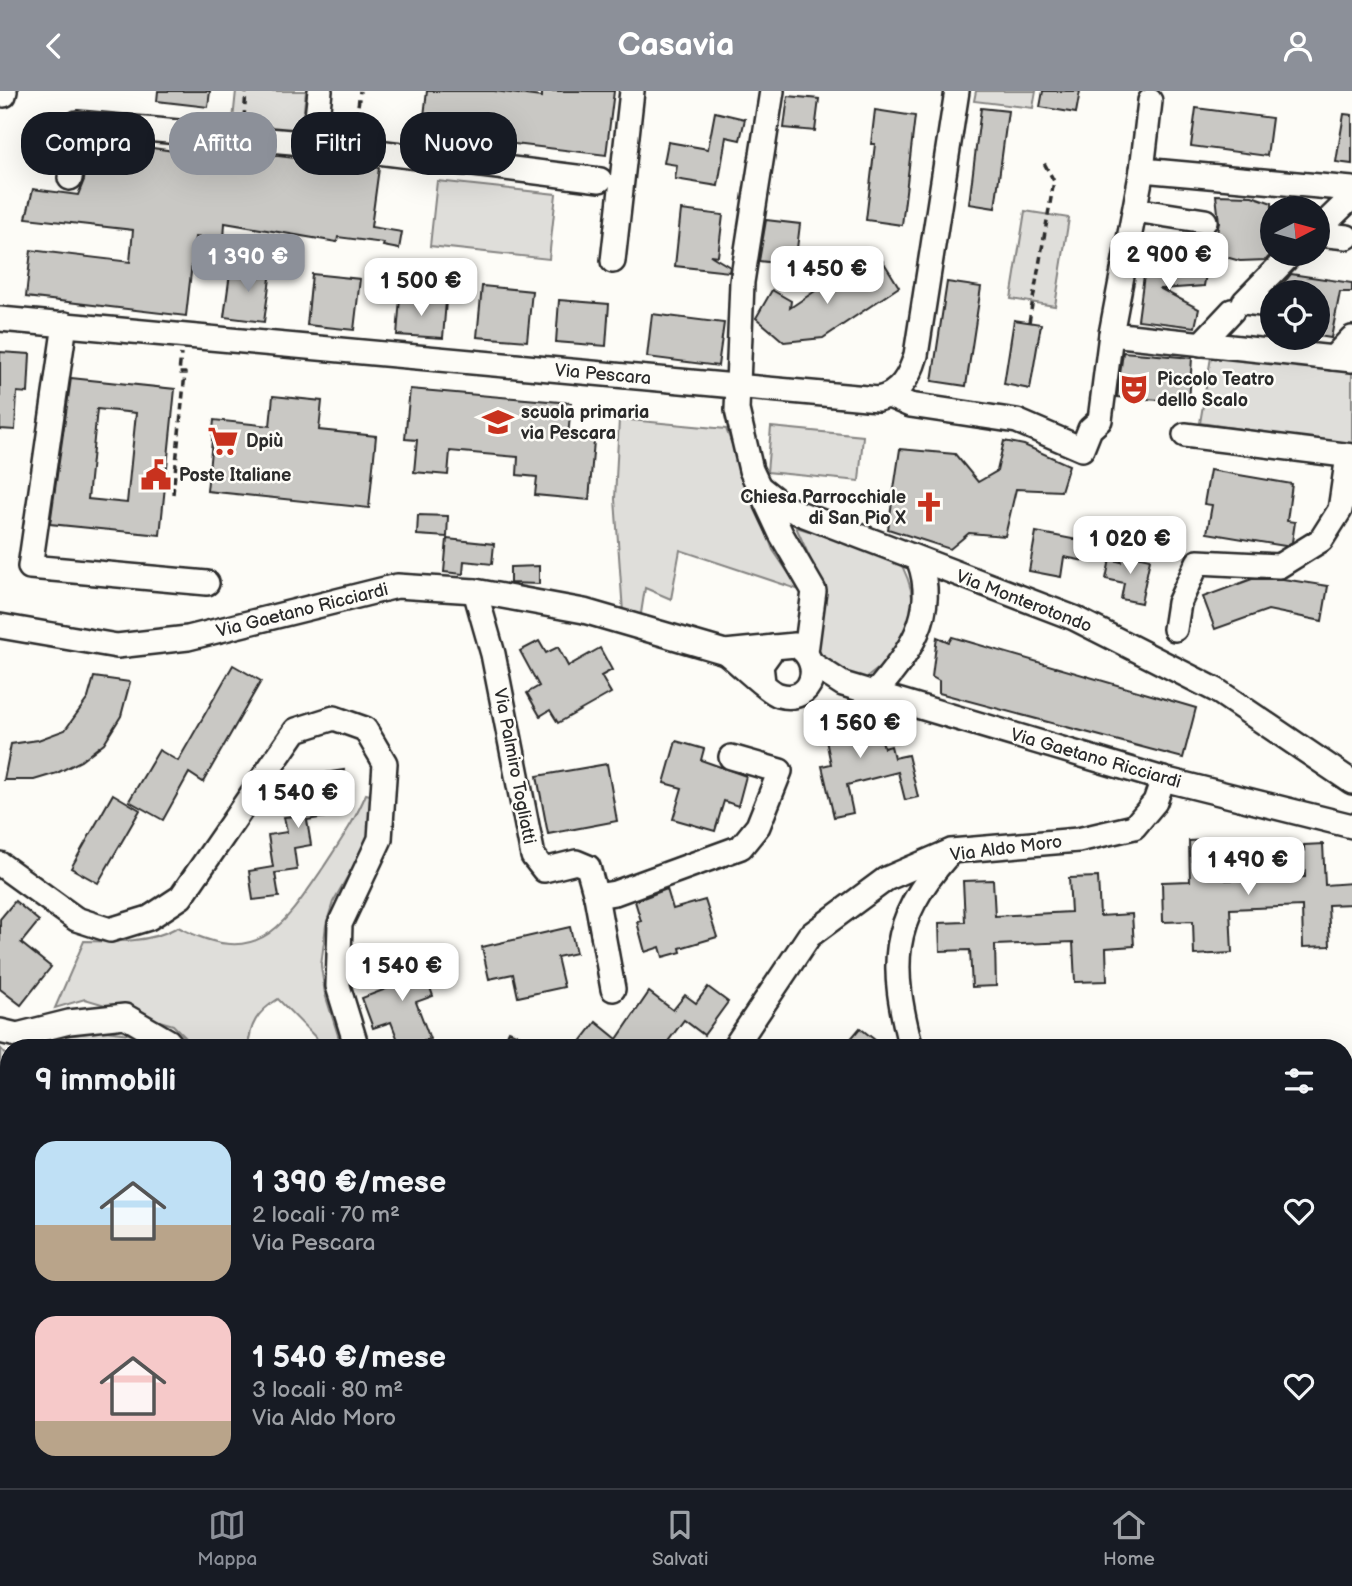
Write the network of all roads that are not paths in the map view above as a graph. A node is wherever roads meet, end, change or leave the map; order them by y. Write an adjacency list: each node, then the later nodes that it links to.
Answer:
1 (320, 91): 6 (street)
2 (632, 91): 19 (street)
3 (772, 91): 29 (street)
4 (957, 91): 30 (street)
5 (1153, 94): 9 (street)
6 (318, 112)
7 (291, 142): 10 (street)
8 (386, 153): 11 (street)
9 (1142, 170): 12 (street); 14 (street)
10 (70, 178)
11 (600, 180)
12 (1352, 189)
13 (1352, 197): 15 (street)
14 (1135, 210): 16 (street); 25 (street)
15 (1330, 220)
16 (1205, 222)
17 (1330, 234): 18 (street)
18 (1347, 237)
19 (613, 261)
20 (1277, 266): 22 (street)
21 (1260, 306): 22 (street)
22 (1230, 307): 27 (street)
23 (0, 319): 24 (street, Via Pescara)
24 (65, 324): 29 (street, Via Pescara); 36 (street)
25 (1111, 334): 27 (street); 30 (street, Via Pescara)
26 (1352, 338): 28 (street)
27 (1201, 344): 28 (street)
28 (1343, 359)
29 (736, 386): 30 (street, Via Pescara); 33 (street)
30 (889, 396)
31 (1185, 435): 32 (street)
32 (1350, 456): 34 (street)
33 (758, 486): 35 (street, Via Monterotondo); 38 (street)
34 (1346, 510): 40 (street)
35 (919, 561): 47 (street); 50 (street, Via Monterotondo)
36 (207, 583)
37 (475, 591): 39 (street, Via Gaetano Ricciardi); 42 (street, Via Gaetano Ricciardi); 54 (street, Via Palmiro Togliatti)
38 (812, 616): 41 (street); 43 (street)
39 (0, 626)
40 (1175, 629)
41 (776, 647): 42 (street, Via Gaetano Ricciardi); 43 (street); 44 (street)
42 (725, 652): 44 (street, Via Gaetano Ricciardi)
43 (809, 658): 45 (street, Via Gaetano Ricciardi); 46 (street)
44 (763, 683): 46 (street)
45 (843, 684): 46 (street, Via Gaetano Ricciardi); 47 (street, Via Gaetano Ricciardi)
46 (800, 693)
47 (874, 694): 49 (street, Via Gaetano Ricciardi)
48 (731, 757): 54 (street)
49 (1163, 779): 51 (street, Via Gaetano Ricciardi); 52 (street, Via Aldo Moro)
50 (1352, 782)
51 (1352, 826)
52 (951, 851): 59 (street, Via Aldo Moro); 60 (street)
53 (0, 864): 58 (street)
54 (596, 896): 55 (street)
55 (613, 989)
56 (0, 1031): 57 (street)
57 (165, 1039)
58 (354, 1039)
59 (740, 1039)
60 (909, 1039)

